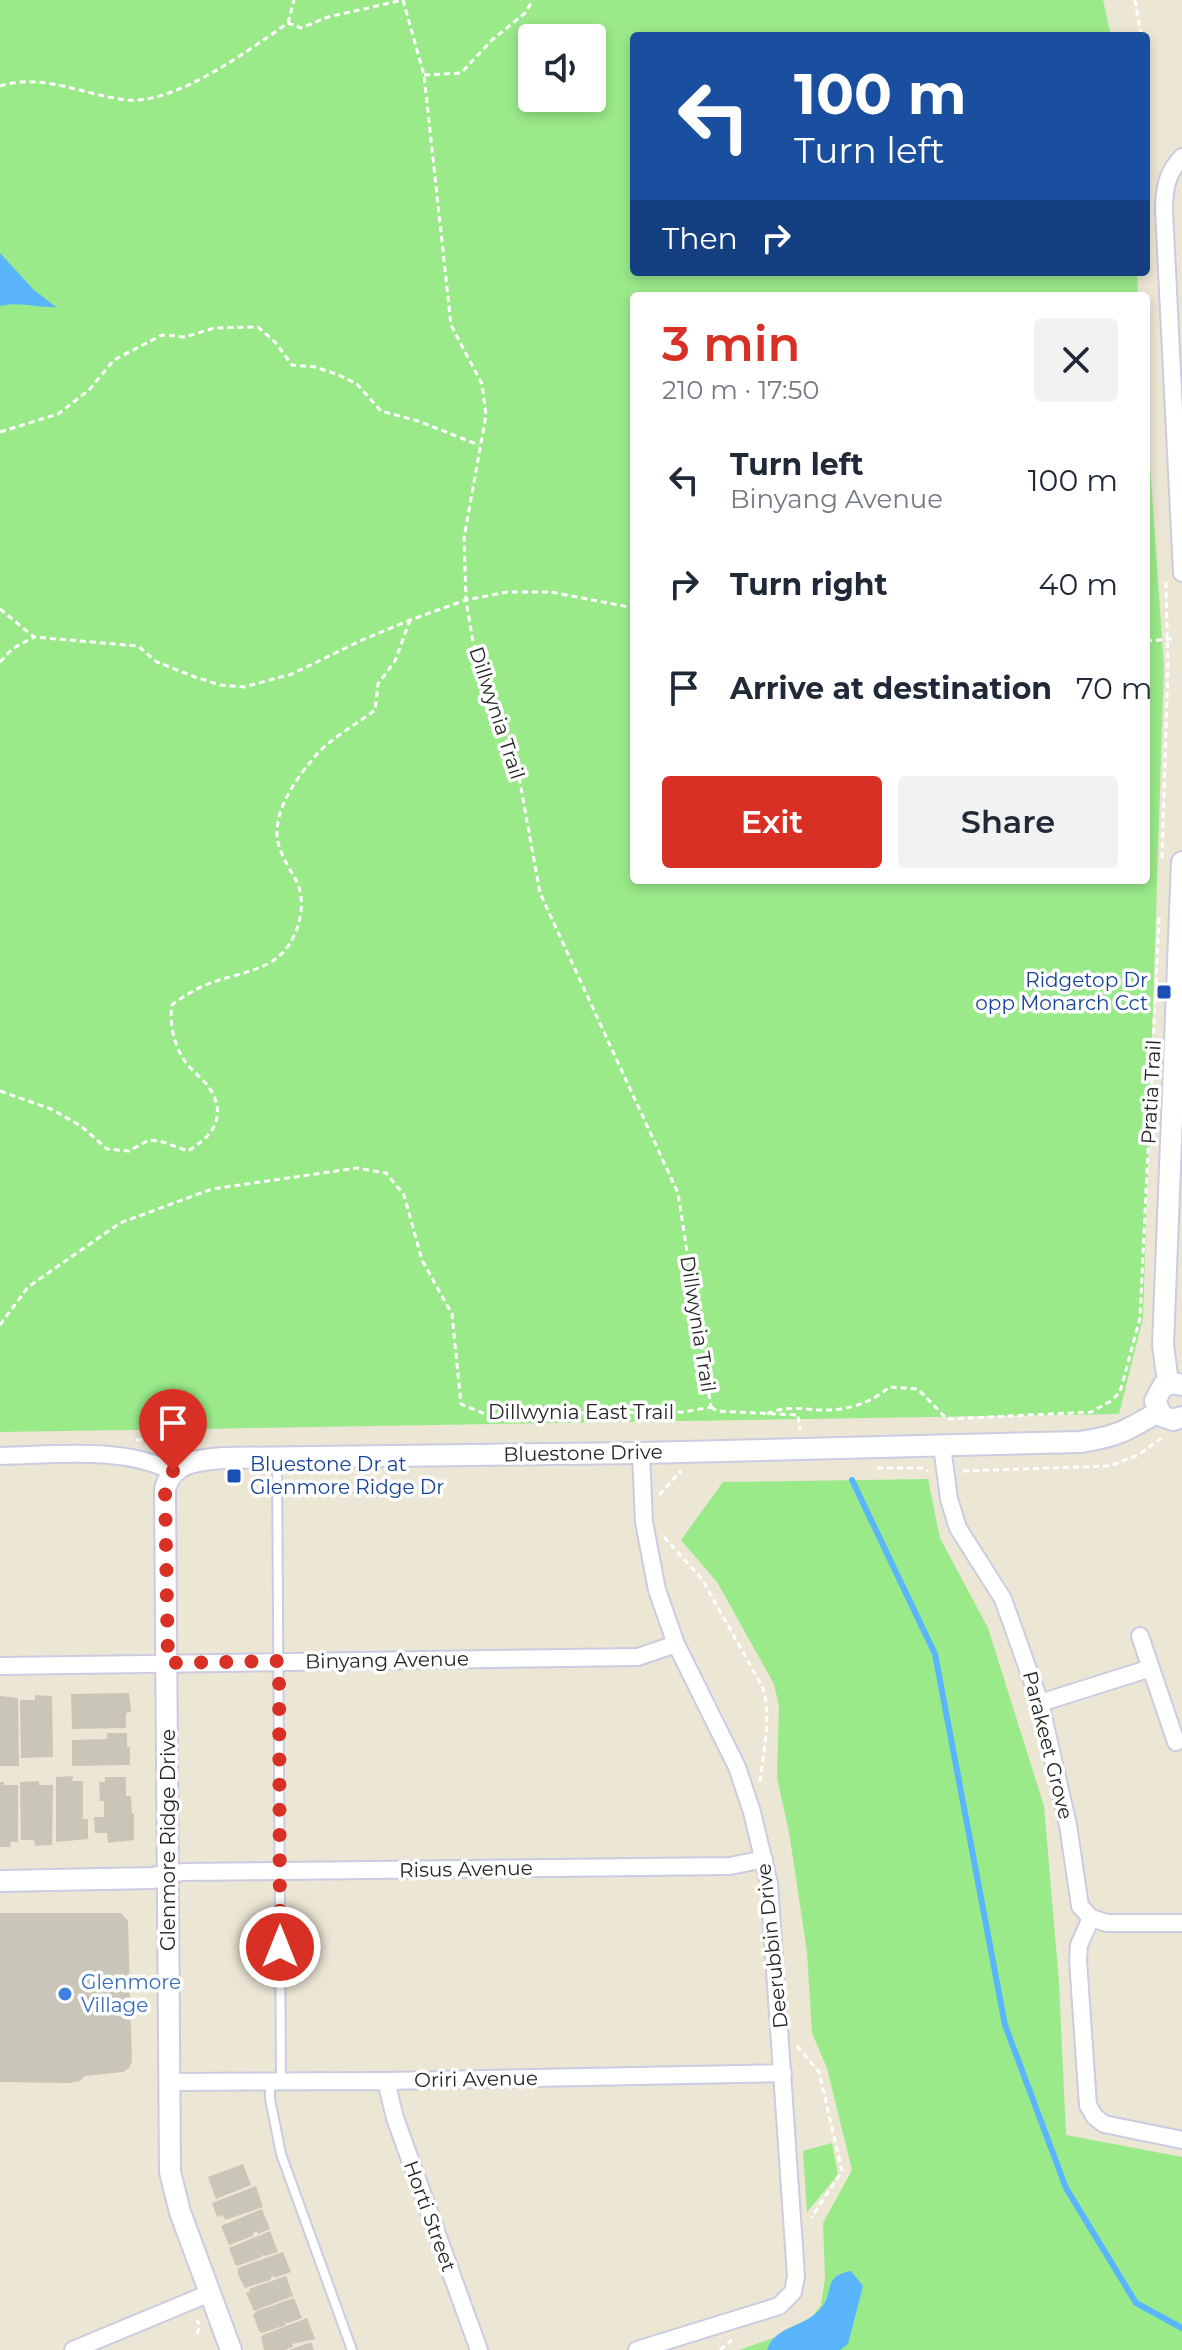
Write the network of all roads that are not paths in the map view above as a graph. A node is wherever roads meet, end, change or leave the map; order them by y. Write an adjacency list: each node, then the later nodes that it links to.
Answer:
1 (1182, 157): 2 (street)
2 (1174, 576)
3 (1182, 862): 4 (street)
4 (1175, 1185): 5 (street)
5 (1175, 1384): 6 (street)
6 (1158, 1412): 7 (street); 8 (street, Bluestone Drive)
7 (1182, 1417)
8 (942, 1446): 9 (street, Bluestone Drive); 19 (street, Parakeet Grove)
9 (641, 1453): 11 (street, Bluestone Drive); 14 (street, Deerubbin Drive)
10 (0, 1456): 12 (street)
11 (277, 1457): 12 (street, Bluestone Drive); 15 (lane)
12 (173, 1471): 16 (street, Glenmore Ridge Drive)
13 (1140, 1636): 18 (street)
14 (676, 1644): 15 (street, Binyang Avenue); 21 (street, Deerubbin Drive)
15 (279, 1661): 16 (street, Binyang Avenue); 22 (lane)
16 (168, 1663): 17 (street, Binyang Avenue); 23 (street, Glenmore Ridge Drive)
17 (0, 1666)
18 (1151, 1668): 19 (street); 20 (street)
19 (1040, 1703): 25 (street, Parakeet Grove)
20 (1176, 1742)
21 (764, 1859): 22 (street, Risus Avenue); 27 (street, Deerubbin Drive)
22 (280, 1871): 23 (street, Risus Avenue); 30 (lane)
23 (167, 1875): 24 (street); 29 (street, Glenmore Ridge Drive)
24 (0, 1881)
25 (1091, 1918): 26 (street); 31 (street)
26 (1182, 1923)
27 (783, 2073): 28 (street, Oriri Avenue); 37 (street, Deerubbin Drive)
28 (386, 2081): 30 (street, Oriri Avenue); 36 (street, Horti Street)
29 (168, 2082): 30 (street, Oriri Avenue); 32 (street, Glenmore Ridge Drive)
30 (276, 2082): 35 (lane)
31 (1182, 2140)
32 (210, 2293): 33 (street); 34 (street, Glenmore Ridge Drive)
33 (73, 2350)
34 (231, 2350)
35 (352, 2350)
36 (479, 2350)
37 (637, 2350)

